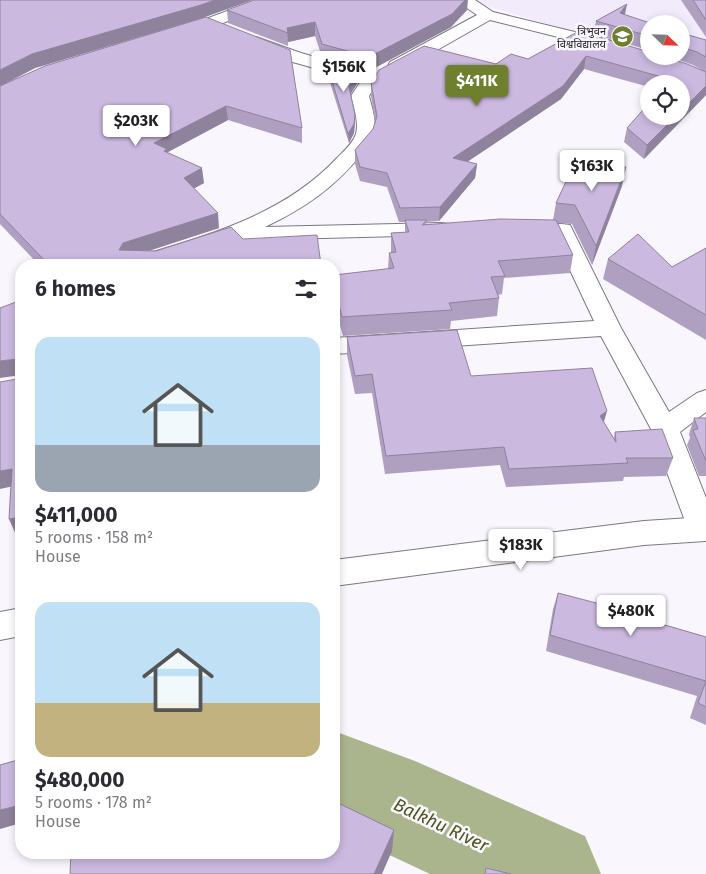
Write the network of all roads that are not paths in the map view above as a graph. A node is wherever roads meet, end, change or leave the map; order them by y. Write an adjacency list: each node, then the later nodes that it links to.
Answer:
1 (271, 0): 4 (street)
2 (464, 1): 3 (street)
3 (488, 15): 6 (street); 7 (street)
4 (209, 23): 5 (street); 7 (street)
5 (191, 28)
6 (625, 50)
7 (371, 79): 10 (street)
8 (459, 229): 10 (street)
9 (506, 229): 12 (street)
10 (228, 234): 11 (street)
11 (154, 259)
12 (609, 328): 13 (street); 15 (street)
13 (340, 346)
14 (706, 399): 15 (street)
15 (665, 430): 16 (street)
16 (704, 529): 17 (street)
17 (340, 572)
18 (15, 623): 19 (street)
19 (0, 626)

